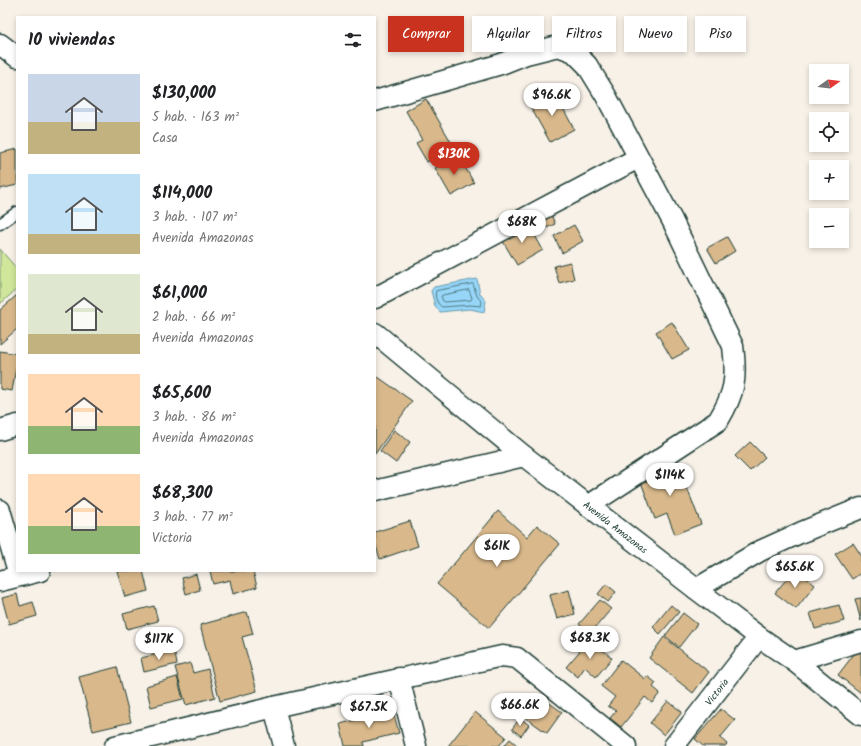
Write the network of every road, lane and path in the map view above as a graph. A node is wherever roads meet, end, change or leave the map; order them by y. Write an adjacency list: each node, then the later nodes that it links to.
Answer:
1 (0, 44): 2 (street)
2 (16, 56)
3 (376, 101): 4 (street)
4 (638, 158): 7 (street); 13 (street)
5 (16, 213): 6 (lane)
6 (0, 224)
7 (376, 297)
8 (376, 334): 11 (street, Avenida Amazonas)
9 (16, 425): 10 (street)
10 (0, 430)
11 (524, 456): 12 (street); 13 (street, Avenida Amazonas)
12 (376, 491)
13 (588, 506): 19 (street, Avenida Amazonas)
14 (861, 508): 19 (street)
15 (0, 510): 16 (street)
16 (16, 565)
17 (18, 572): 18 (street)
18 (0, 582)
19 (696, 589): 20 (street, Avenida Amazonas)
20 (759, 637): 22 (street, Avenida Amazonas); 31 (street, Victoria)
21 (861, 641): 22 (street)
22 (794, 661): 25 (street, Avenida Amazonas)
23 (399, 678): 24 (street); 29 (street); 30 (street)
24 (274, 707): 26 (street); 28 (street)
25 (861, 715)
26 (148, 742): 27 (street)
27 (115, 746)
28 (284, 746)
29 (416, 746)
30 (626, 746)
31 (674, 746)

